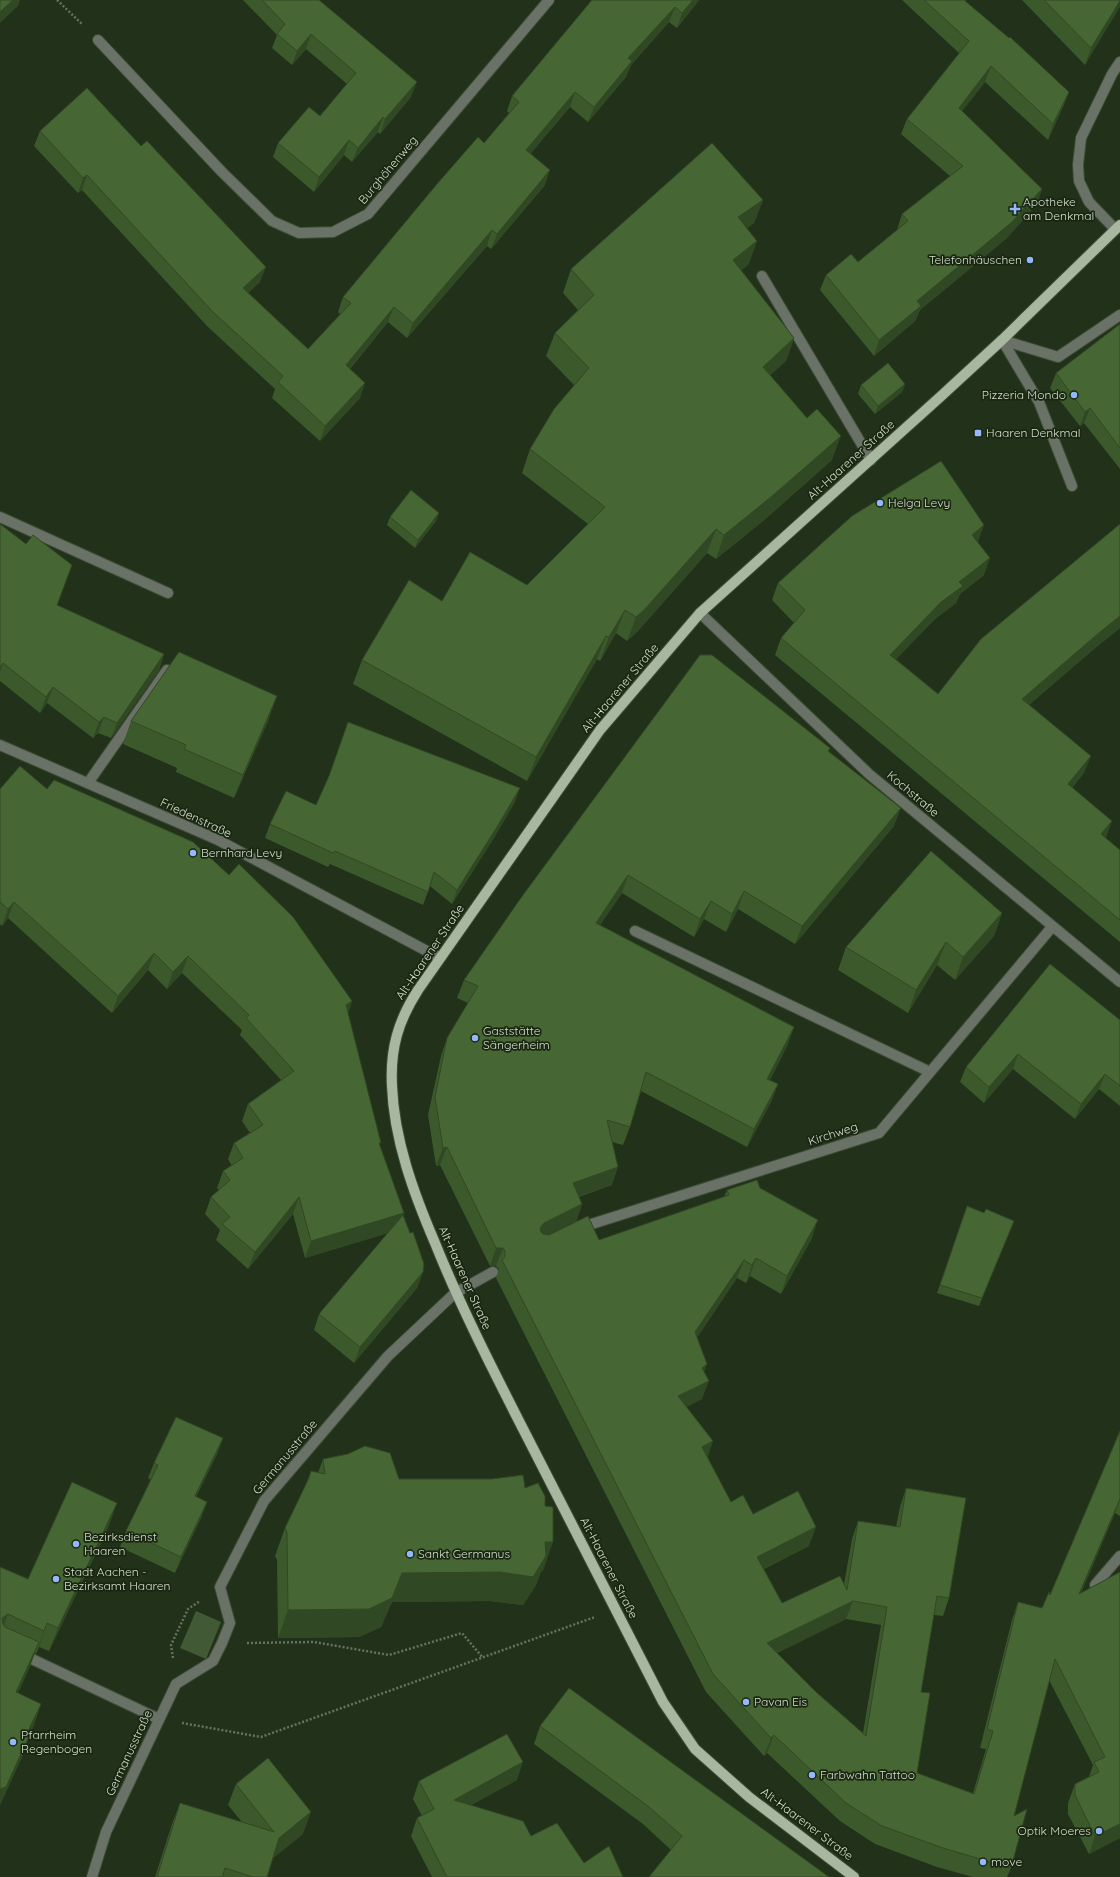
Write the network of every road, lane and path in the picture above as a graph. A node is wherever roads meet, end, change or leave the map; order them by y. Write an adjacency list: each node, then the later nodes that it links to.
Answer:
1 (57, 0): 3 (path)
2 (549, 0): 3 (street, Burghöhenweg)
3 (98, 40)
4 (1120, 62): 5 (street)
5 (1117, 227): 8 (main road, Alt-Haarener Straße)
6 (762, 276): 9 (street)
7 (1120, 315): 8 (street)
8 (1002, 340): 9 (main road, Alt-Haarener Straße); 10 (street)
9 (871, 460): 13 (main road, Alt-Haarener Straße)
10 (1072, 486)
11 (0, 517): 12 (street)
12 (168, 593)
13 (700, 613): 17 (street, Kochstraße); 19 (main road, Alt-Haarener Straße)
14 (174, 659): 16 (street)
15 (0, 745): 16 (street, Friedenstraße)
16 (88, 783): 19 (street, Friedenstraße)
17 (1052, 926): 20 (street, Kochstraße); 21 (street, Kirchweg)
18 (635, 930): 21 (street)
19 (440, 958): 24 (main road, Alt-Haarener Straße)
20 (1120, 982)
21 (930, 1072): 22 (street, Kirchweg)
22 (570, 1232)
23 (493, 1272): 24 (street)
24 (455, 1293): 27 (street, Germanusstraße); 28 (main road, Alt-Haarener Straße)
25 (1120, 1556): 26 (street)
26 (1095, 1585)
27 (220, 1588): 29 (street); 32 (path)
28 (616, 1609): 31 (path); 35 (main road, Alt-Haarener Straße)
29 (222, 1643): 31 (path); 32 (street)
30 (0, 1644): 33 (street)
31 (483, 1658): 33 (path)
32 (176, 1684): 33 (street, Germanusstraße)
33 (159, 1719): 34 (street, Germanusstraße)
34 (92, 1877)
35 (854, 1877)

